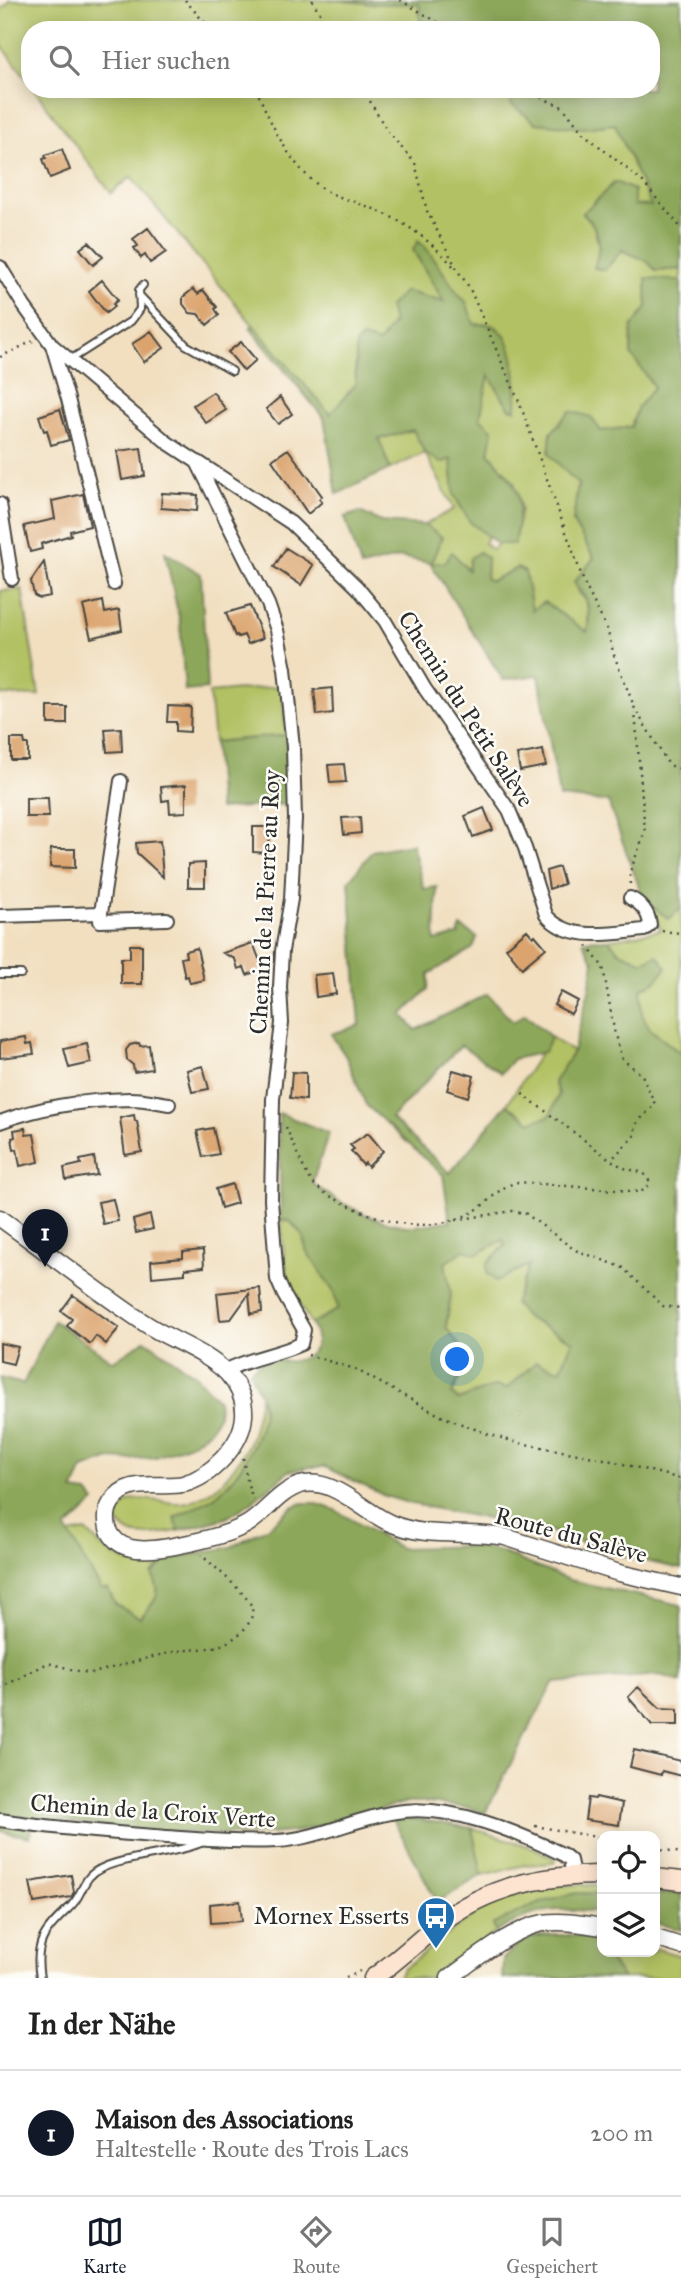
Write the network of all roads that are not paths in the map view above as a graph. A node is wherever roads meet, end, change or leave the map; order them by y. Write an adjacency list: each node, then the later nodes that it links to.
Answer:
1 (0, 267): 4 (street, Chemin de la Pierre au Roy)
2 (143, 285): 3 (lane)
3 (139, 295): 5 (lane); 6 (lane)
4 (49, 340): 5 (street, Chemin de la Pierre au Roy); 10 (street)
5 (70, 360): 7 (street, Chemin de la Pierre au Roy)
6 (233, 371)
7 (197, 462): 12 (street, Chemin du Petit Salève); 21 (street, Chemin de la Pierre au Roy)
8 (0, 504): 9 (street)
9 (12, 579)
10 (114, 584)
11 (121, 781): 13 (street)
12 (630, 898)
13 (101, 913): 14 (street); 15 (street)
14 (0, 916)
15 (167, 919)
16 (0, 974): 17 (lane)
17 (21, 974)
18 (169, 1104): 19 (street)
19 (0, 1122)
20 (0, 1218): 21 (street)
21 (225, 1371): 22 (street, Route du Salève)
22 (681, 1587)
23 (0, 1820): 24 (street, Chemin de la Croix Verte)
24 (208, 1840): 25 (street, Chemin de la Croix Verte); 32 (lane)
25 (573, 1875): 26 (main road); 33 (main road)
26 (597, 1875)
27 (660, 1879): 28 (main road)
28 (681, 1881)
29 (597, 1926): 34 (street)
30 (660, 1940): 31 (street)
31 (681, 1946)
32 (40, 1978)
33 (373, 1978)
34 (449, 1978)

